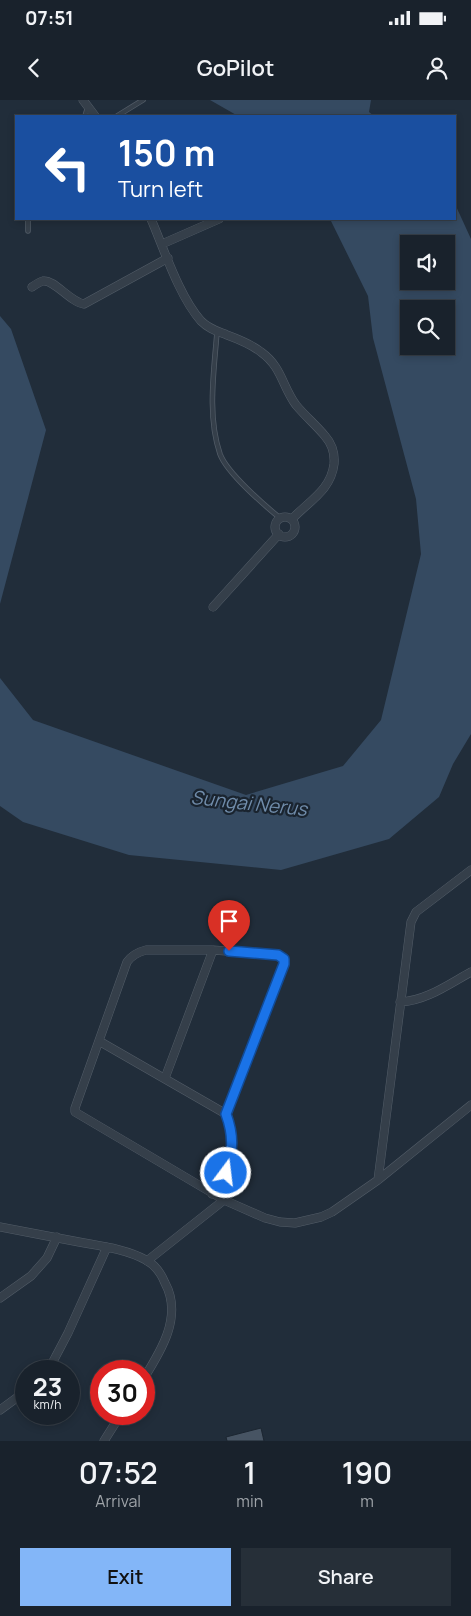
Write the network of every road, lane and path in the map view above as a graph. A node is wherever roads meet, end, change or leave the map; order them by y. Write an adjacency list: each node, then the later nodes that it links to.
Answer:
1 (143, 100): 4 (lane)
2 (85, 103): 3 (street)
3 (94, 115)
4 (119, 115)
5 (28, 220): 8 (lane)
6 (151, 220): 9 (street)
7 (217, 220): 9 (street)
8 (28, 231)
9 (162, 244): 10 (street)
10 (168, 258): 11 (street); 12 (street)
11 (32, 287)
12 (217, 332): 13 (lane); 14 (street)
13 (280, 518): 14 (street); 15 (street)
14 (292, 519): 15 (street)
15 (279, 534): 16 (street)
16 (213, 606)
17 (471, 870): 20 (street)
18 (213, 950): 21 (street); 22 (street); 24 (street)
19 (471, 972): 20 (street)
20 (400, 1002): 25 (street)
21 (99, 1041): 22 (street); 26 (street)
22 (165, 1078): 24 (street)
23 (471, 1105): 25 (street)
24 (226, 1114): 26 (street)
25 (378, 1180): 27 (street)
26 (212, 1194): 27 (street)
27 (224, 1200): 31 (street)
28 (0, 1227): 29 (street)
29 (57, 1237): 30 (street); 32 (street)
30 (107, 1247): 31 (street); 33 (street)
31 (147, 1261): 34 (street)
32 (0, 1298)
33 (54, 1360)
34 (155, 1361)
35 (15, 1399): 36 (street)
36 (0, 1410)
37 (114, 1425): 38 (street)
38 (104, 1441)

